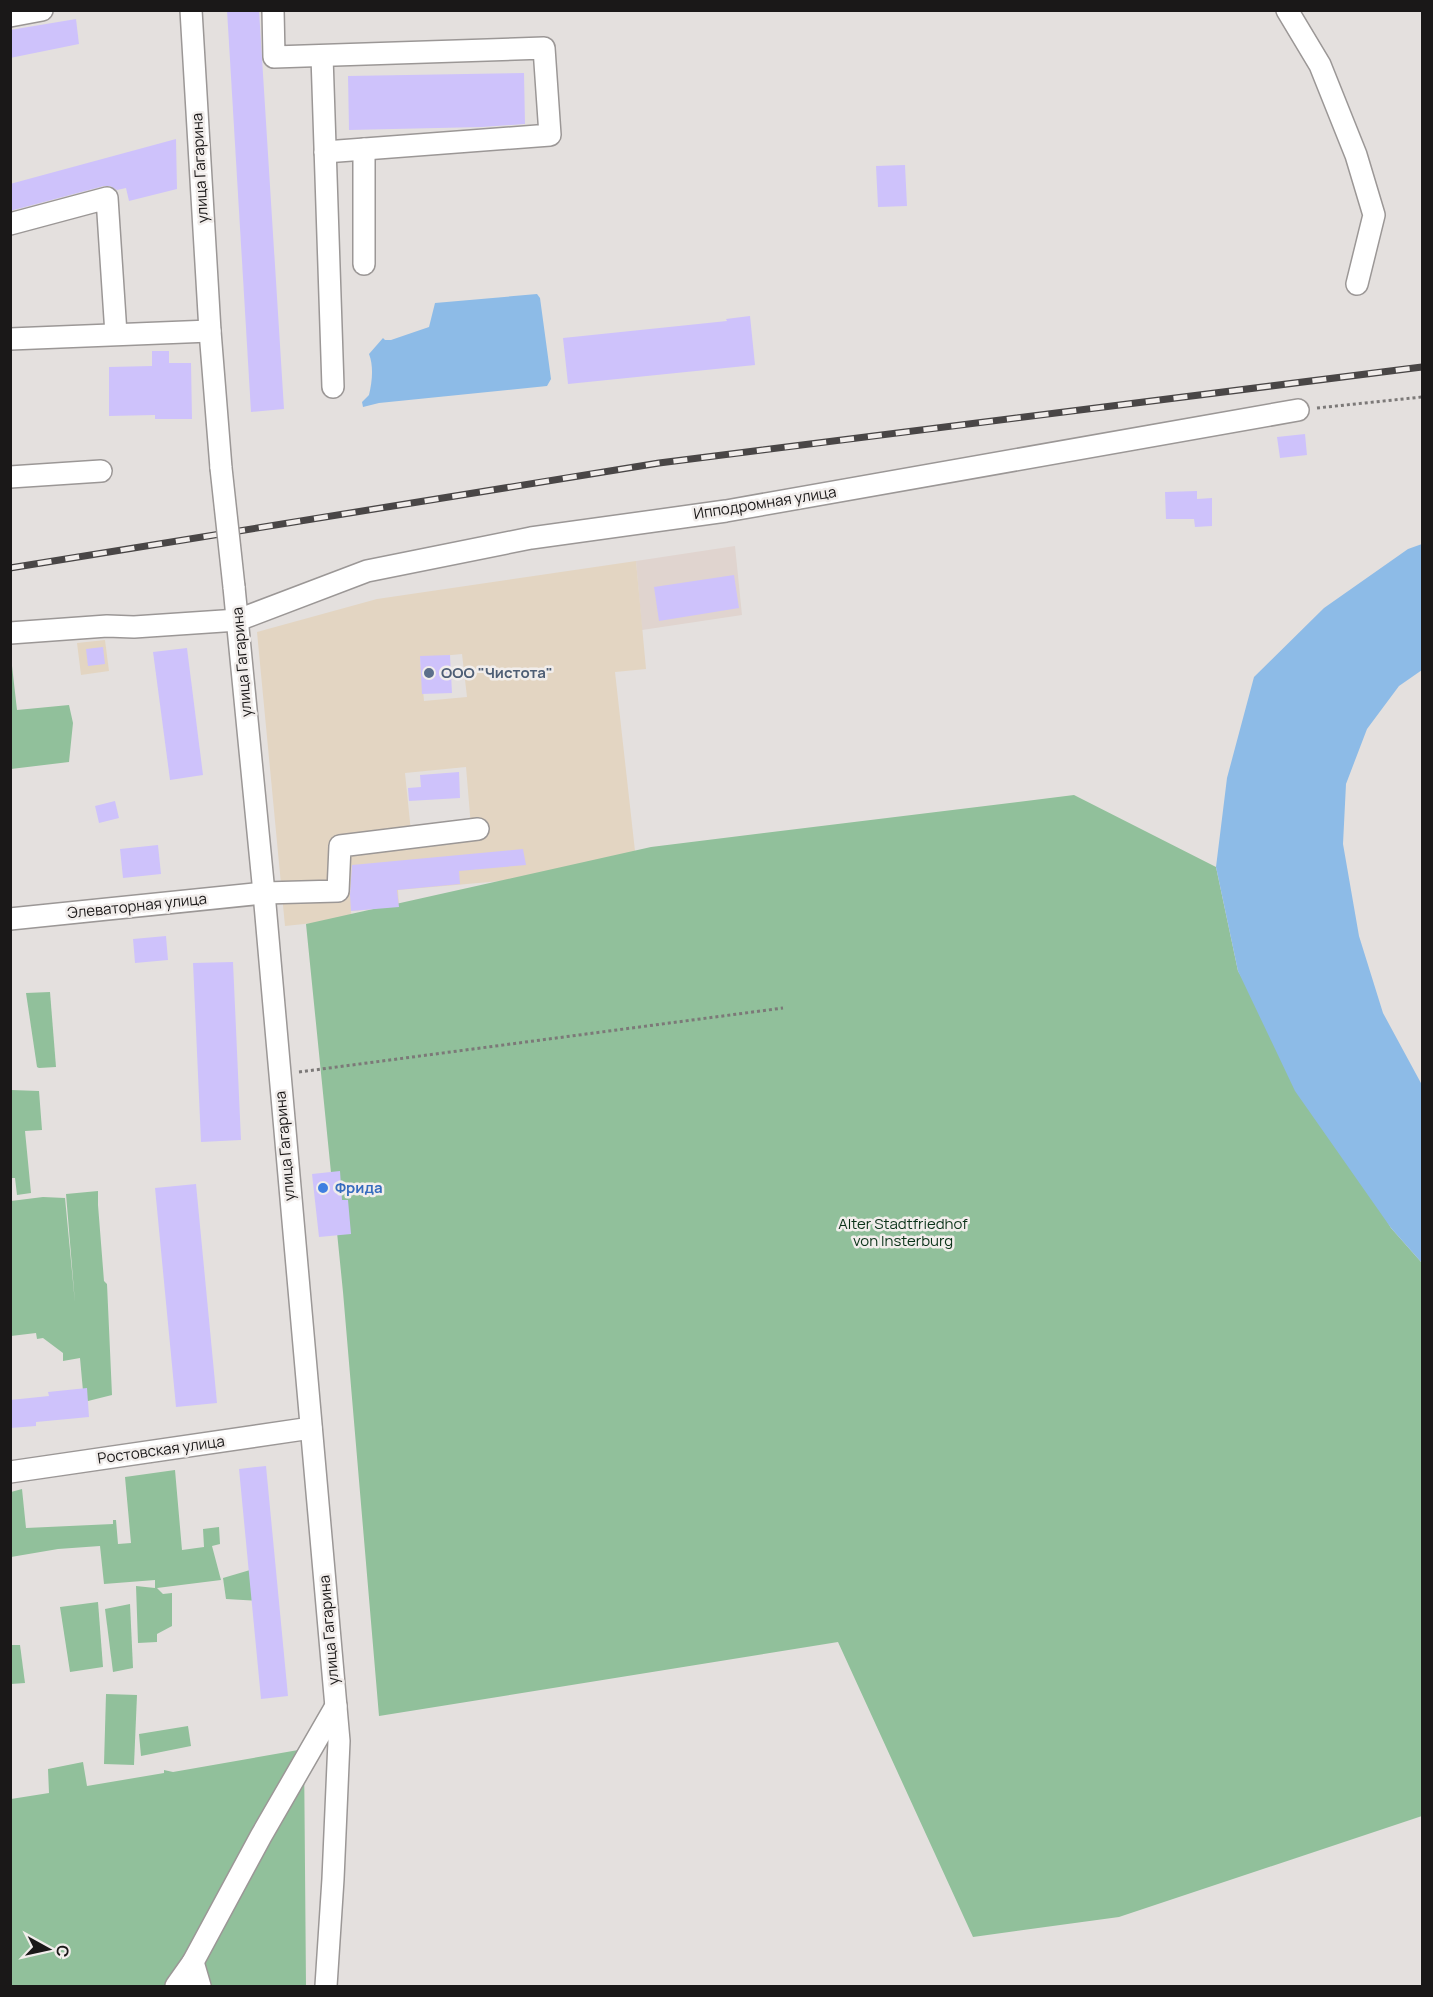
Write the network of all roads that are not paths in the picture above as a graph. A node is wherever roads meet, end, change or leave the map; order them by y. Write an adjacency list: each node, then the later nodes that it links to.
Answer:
1 (42, 10): 5 (street)
2 (191, 10): 12 (street, улица Гагарина)
3 (273, 10): 6 (street)
4 (1287, 10): 11 (street)
5 (10, 16)
6 (322, 56): 7 (street); 8 (street)
7 (364, 149): 8 (street); 10 (street)
8 (325, 152): 15 (street)
9 (10, 224): 13 (street)
10 (364, 264)
11 (1358, 284)
12 (210, 331): 13 (street); 19 (street, улица Гагарина, bridge)
13 (116, 334): 14 (street)
14 (10, 339)
15 (333, 387)
16 (1298, 410): 19 (street, Ипподромная улица)
17 (101, 471): 18 (street)
18 (10, 477)
19 (238, 620): 20 (street, Ипподромная улица); 22 (street, улица Гагарина)
20 (10, 633)
21 (478, 829): 22 (street, Элеваторная улица)
22 (264, 893): 23 (street, Элеваторная улица); 24 (street, улица Гагарина)
23 (10, 919)
24 (311, 1428): 25 (street, Ростовская улица); 26 (street, улица Гагарина)
25 (10, 1472)
26 (336, 1706): 27 (street, улица Гагарина); 30 (street, улица Гагарина)
27 (193, 1962): 28 (street, улица Гагарина); 29 (street)
28 (176, 1986)
29 (200, 1986)
30 (326, 1986)

